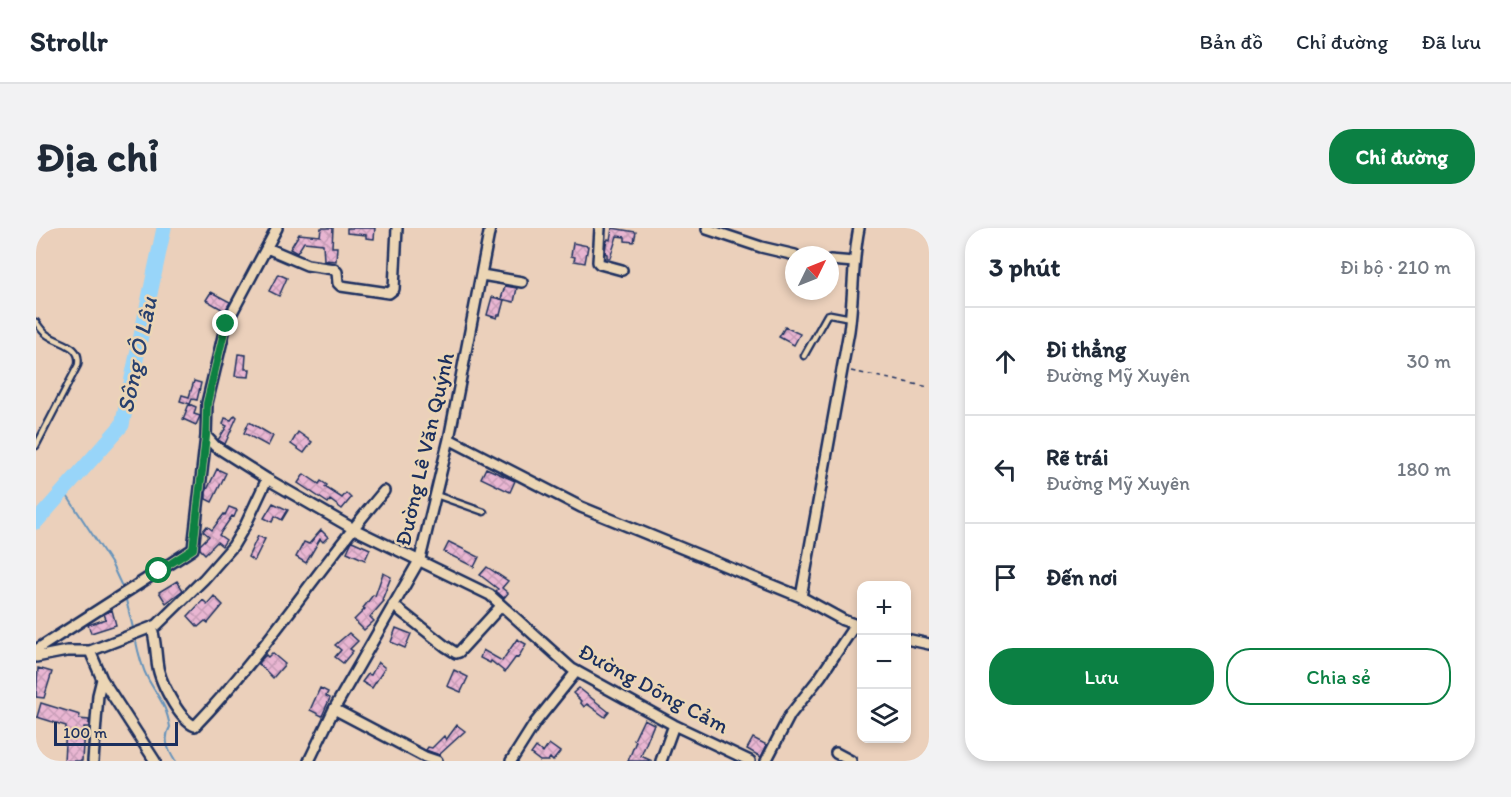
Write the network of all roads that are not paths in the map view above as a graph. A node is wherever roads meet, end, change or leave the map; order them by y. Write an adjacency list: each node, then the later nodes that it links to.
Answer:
1 (277, 228): 7 (street)
2 (397, 228): 7 (street)
3 (490, 228): 12 (street, Đường Lê Văn Quýnh)
4 (600, 228): 11 (street)
5 (706, 228): 8 (street)
6 (859, 228): 10 (street)
7 (267, 248): 17 (street)
8 (785, 253)
9 (839, 261): 10 (street)
10 (854, 262): 14 (street)
11 (622, 270)
12 (482, 275): 13 (street); 18 (street, Đường Lê Văn Quýnh)
13 (522, 282)
14 (851, 318): 16 (lane); 26 (street)
15 (36, 322): 19 (lane)
16 (804, 356)
17 (206, 436): 20 (street, Đường Dõng Cảm); 34 (street)
18 (449, 439): 22 (street, Đường Lê Văn Quýnh); 26 (street)
19 (36, 446)
20 (267, 479): 24 (street, Đường Dõng Cảm); 31 (street)
21 (384, 491): 24 (street)
22 (436, 495): 23 (lane); 25 (street, Đường Lê Văn Quýnh)
23 (484, 512)
24 (352, 528): 25 (street, Đường Dõng Cảm); 31 (street)
25 (420, 559): 27 (street, Đường Lê Văn Quýnh); 28 (street, Đường Dõng Cảm)
26 (801, 597): 29 (street)
27 (393, 605): 28 (street); 39 (street, Đường Lê Văn Quýnh)
28 (501, 606): 37 (street, Đường Dõng Cảm)
29 (857, 625)
30 (857, 627): 50 (street)
31 (151, 628): 35 (street)
32 (911, 640): 33 (street)
33 (929, 644)
34 (36, 650)
35 (90, 651): 36 (street); 38 (street)
36 (36, 657)
37 (576, 672): 40 (street, Đường Dõng Cảm); 47 (street)
38 (102, 679): 43 (street); 44 (street)
39 (334, 709): 42 (street); 45 (street, Đường Lê Văn Quýnh)
40 (674, 724): 48 (street); 49 (street, Đường Dõng Cảm)
41 (836, 753): 51 (street)
42 (424, 759): 46 (street)
43 (93, 761)
44 (155, 761)
45 (309, 761)
46 (437, 761)
47 (511, 761)
48 (661, 761)
49 (750, 761)
50 (766, 761)
51 (851, 761)

